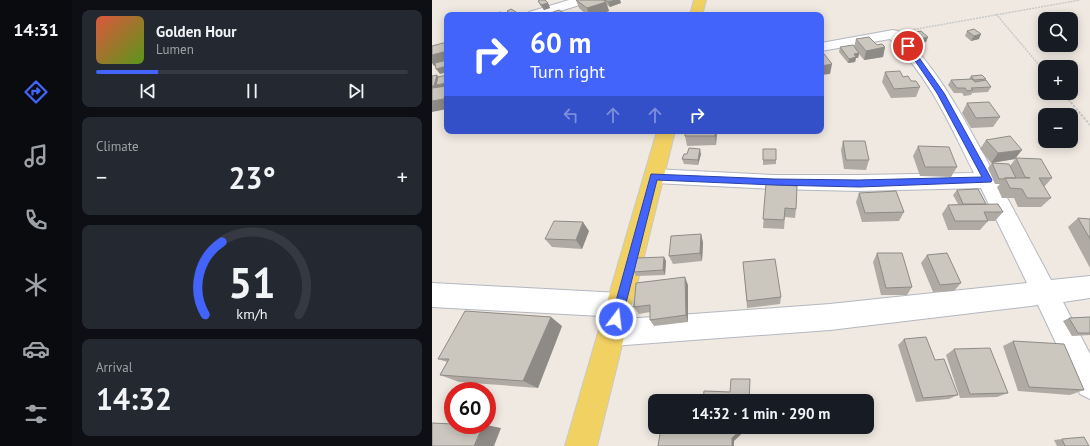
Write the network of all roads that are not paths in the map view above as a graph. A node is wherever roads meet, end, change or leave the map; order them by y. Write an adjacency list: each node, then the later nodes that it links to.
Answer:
1 (582, 0): 3 (street)
2 (700, 0): 4 (main road)
3 (544, 12)
4 (697, 12)
5 (824, 46): 8 (street)
6 (665, 134): 7 (main road)
7 (654, 176): 8 (street); 12 (main road)
8 (988, 180): 10 (street)
9 (1090, 287): 10 (street)
10 (1045, 293): 13 (street); 14 (street)
11 (432, 295): 12 (street)
12 (620, 305): 13 (main road)
13 (612, 333): 15 (main road)
14 (1090, 384)
15 (581, 446)

